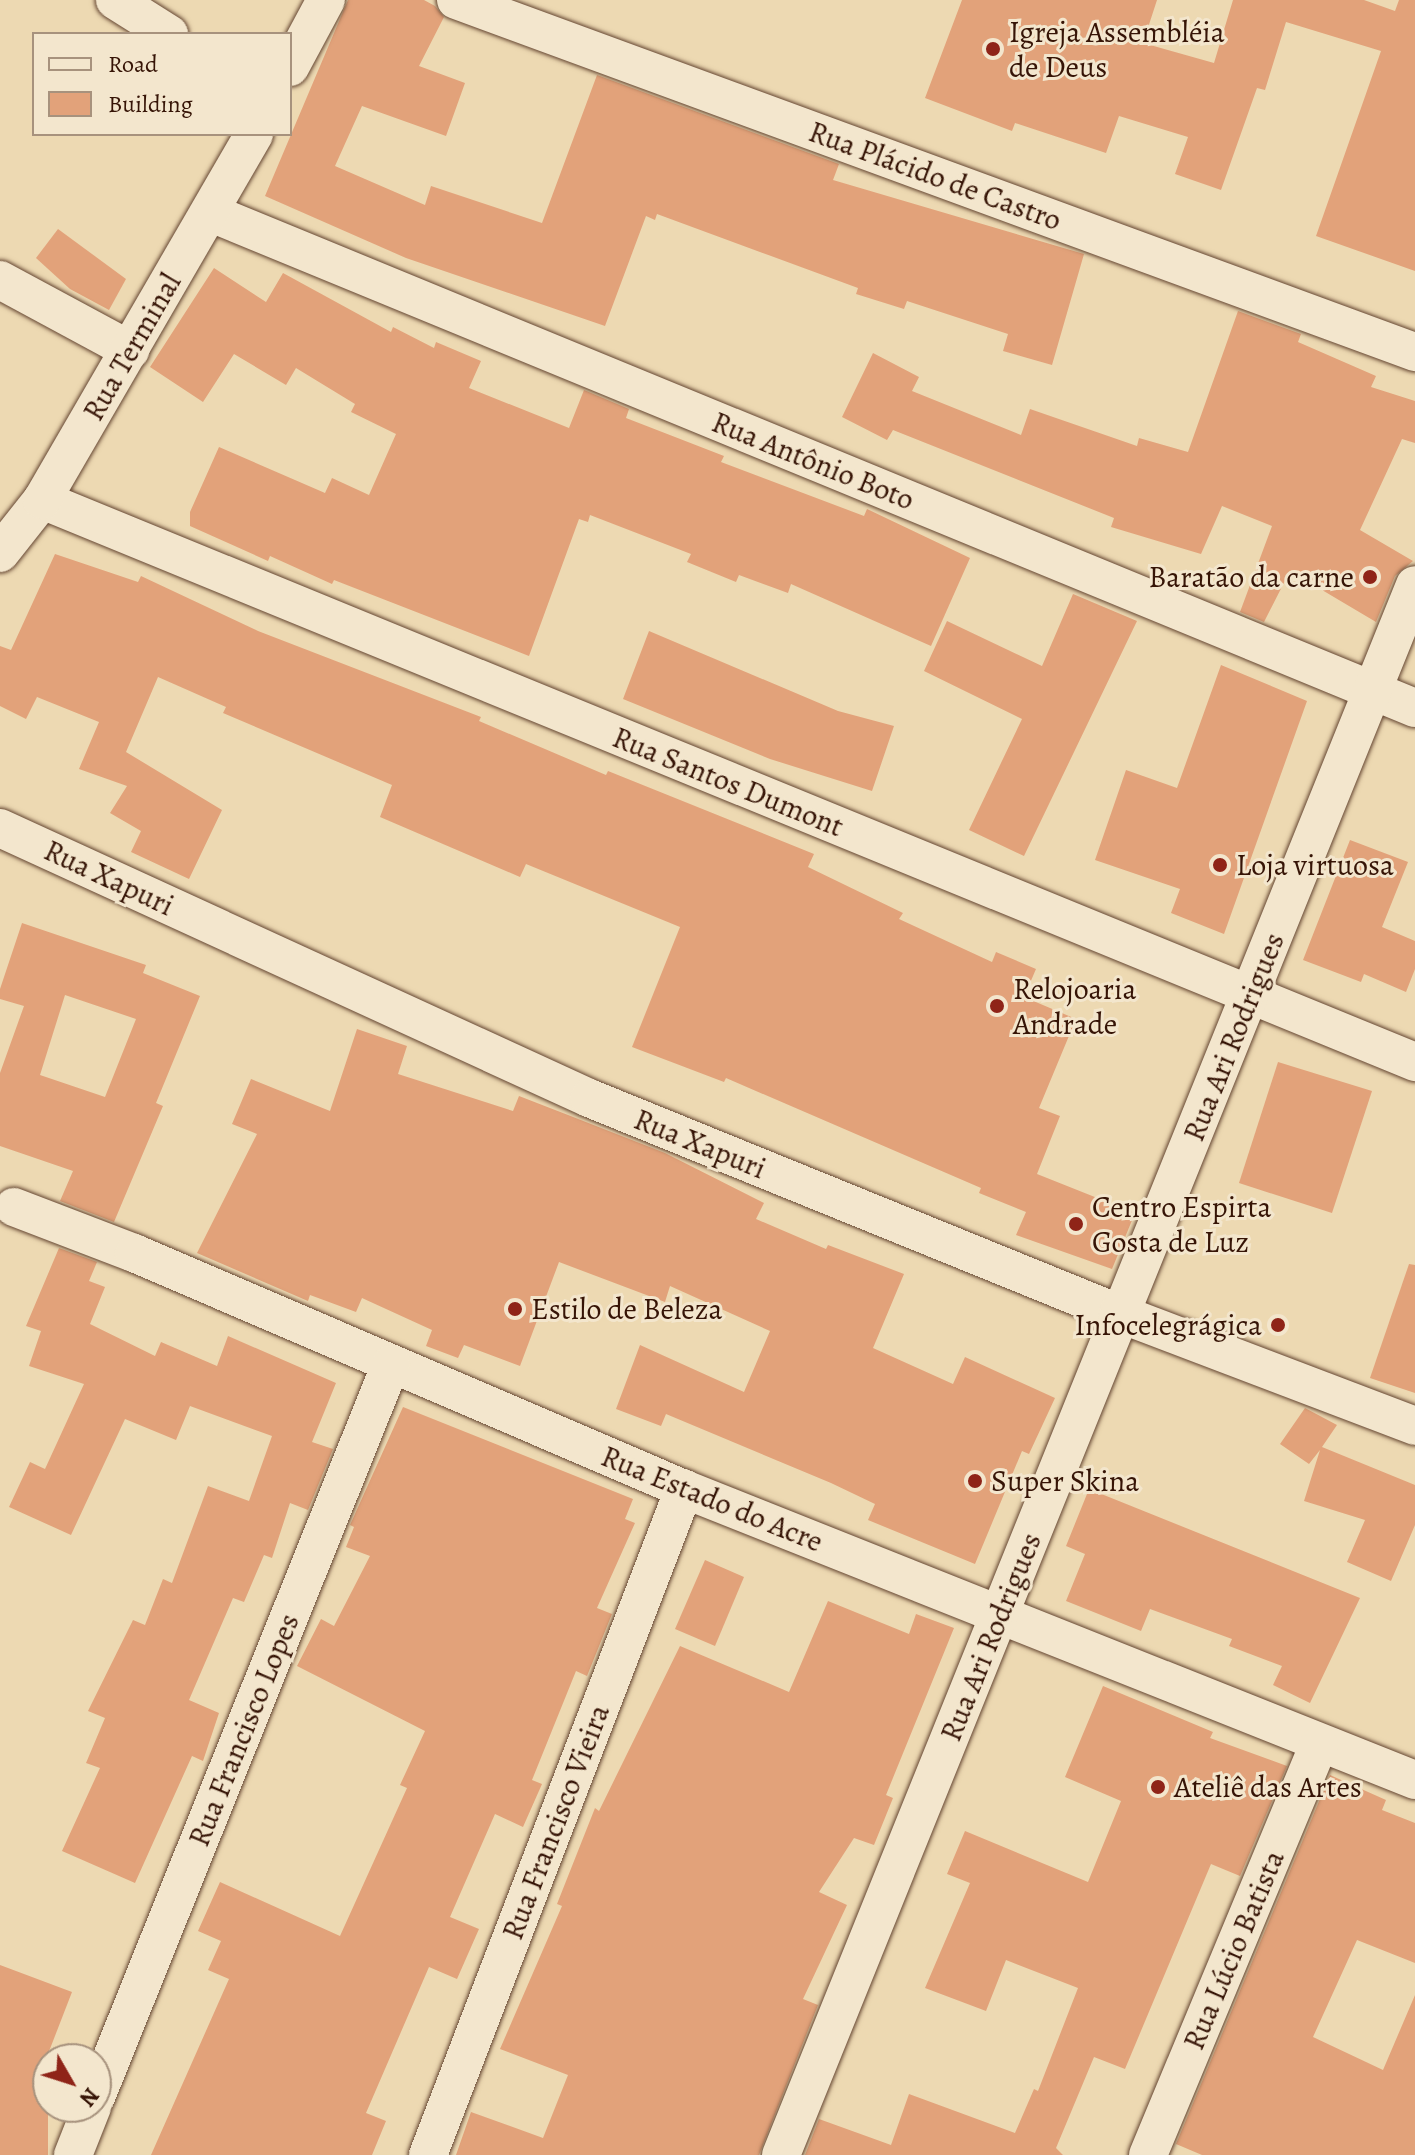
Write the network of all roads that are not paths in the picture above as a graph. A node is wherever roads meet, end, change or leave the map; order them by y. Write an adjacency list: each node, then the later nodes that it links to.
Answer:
1 (115, 0): 4 (street)
2 (326, 0): 5 (street)
3 (456, 0): 10 (street, Rua Plácido de Castro)
4 (166, 32)
5 (292, 63)
6 (253, 136): 7 (street, Rua Terminal)
7 (211, 213): 9 (street, Rua Terminal); 14 (street, Rua Antônio Boto)
8 (0, 280): 9 (street)
9 (130, 350): 11 (street, Rua Terminal)
10 (1415, 352)
11 (42, 500): 12 (street, Rua Terminal); 17 (street, Rua Santos Dumont)
12 (0, 553)
13 (1415, 585): 14 (street, Rua Ari Rodrigues)
14 (1371, 692): 15 (street, Rua Antônio Boto); 17 (street, Rua Ari Rodrigues)
15 (1415, 708)
16 (0, 828): 20 (street, Rua Xapuri)
17 (1252, 996): 18 (street, Rua Santos Dumont); 20 (street, Rua Ari Rodrigues)
18 (1415, 1062)
19 (14, 1207): 21 (street, Rua Estado do Acre)
20 (1118, 1313): 22 (street, Rua Xapuri); 24 (street, Rua Ari Rodrigues)
21 (391, 1364): 23 (street, Rua Estado do Acre); 27 (street, Rua Francisco Lopes)
22 (1415, 1426)
23 (684, 1489): 24 (street, Rua Estado do Acre); 30 (street, Rua Francisco Vieira)
24 (1002, 1614): 25 (street, Rua Estado do Acre); 31 (street, Rua Ari Rodrigues)
25 (1319, 1745): 26 (street, Rua Estado do Acre); 32 (street, Rua Lúcio Batista)
26 (1415, 1780)
27 (112, 2057)
28 (86, 2123): 29 (street)
29 (73, 2155)
30 (428, 2155)
31 (781, 2155)
32 (1148, 2155)

